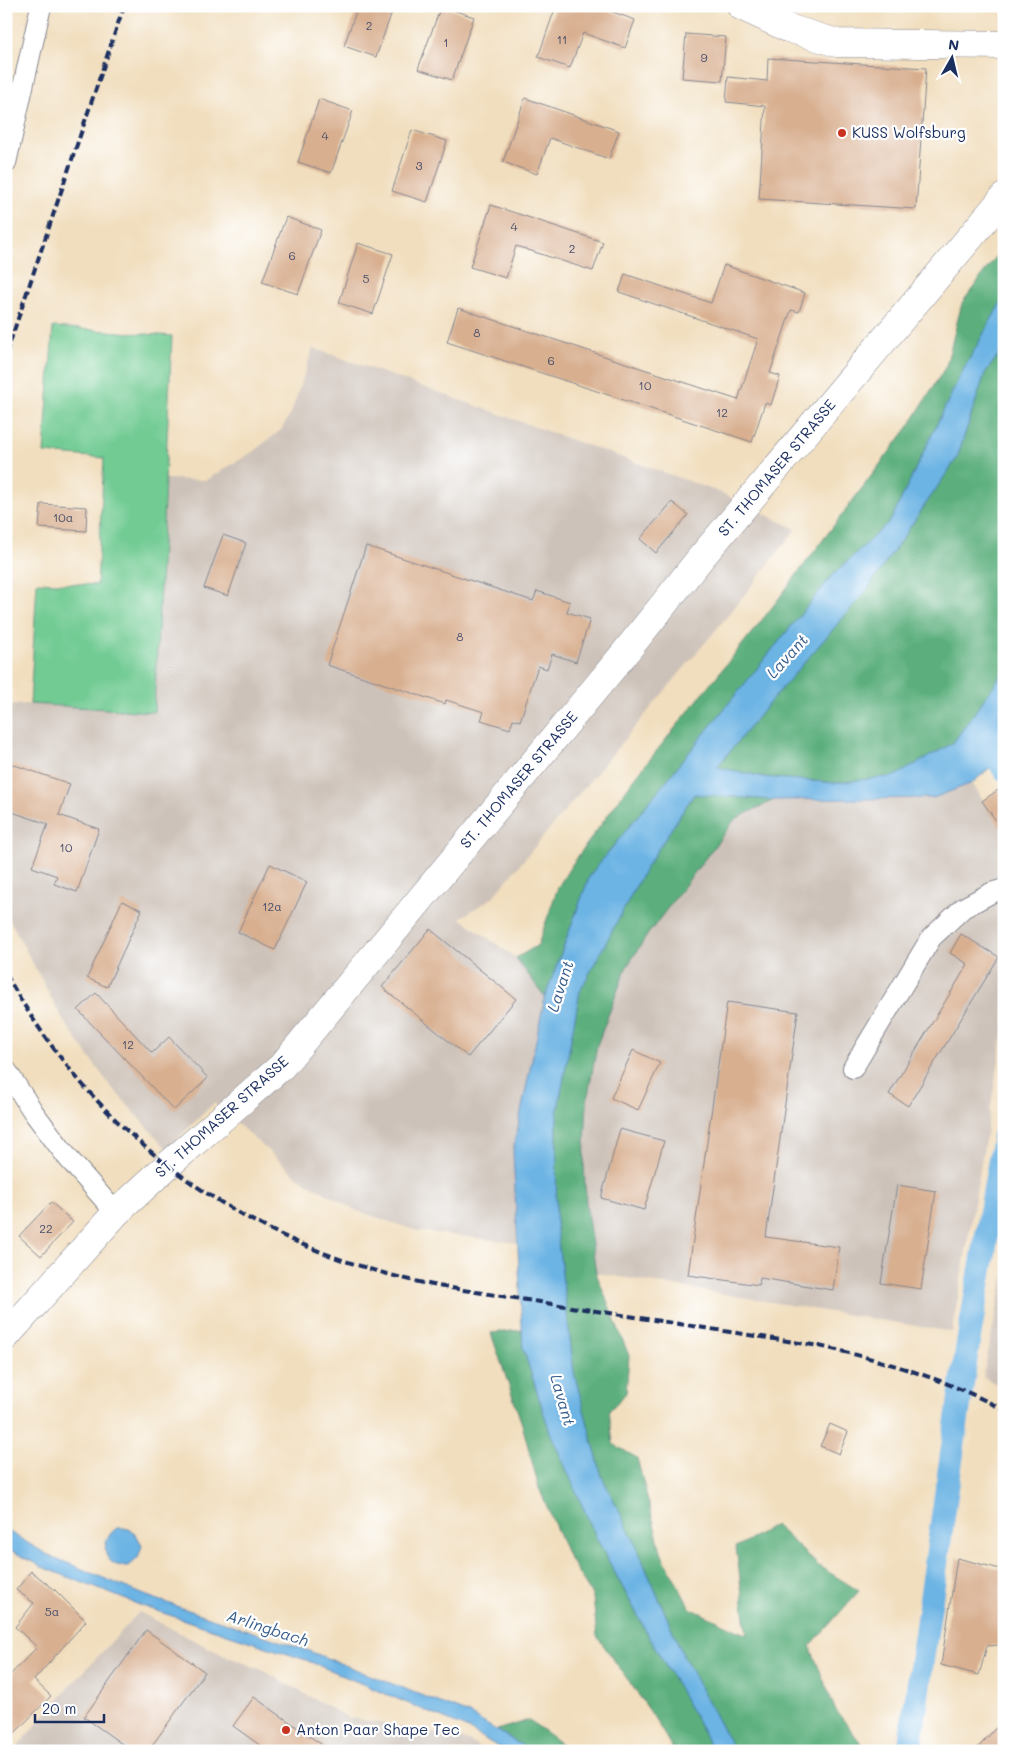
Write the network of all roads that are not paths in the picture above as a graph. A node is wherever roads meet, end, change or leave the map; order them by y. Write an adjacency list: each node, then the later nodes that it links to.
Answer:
1 (41, 6): 4 (street)
2 (741, 6): 3 (main road)
3 (1004, 45)
4 (6, 163)
5 (1004, 197): 9 (main road, ST. THOMASER STRASSE)
6 (1004, 889): 7 (street)
7 (853, 1068)
8 (6, 1070): 9 (street)
9 (116, 1213): 10 (main road, ST. THOMASER STRASSE)
10 (6, 1336)

